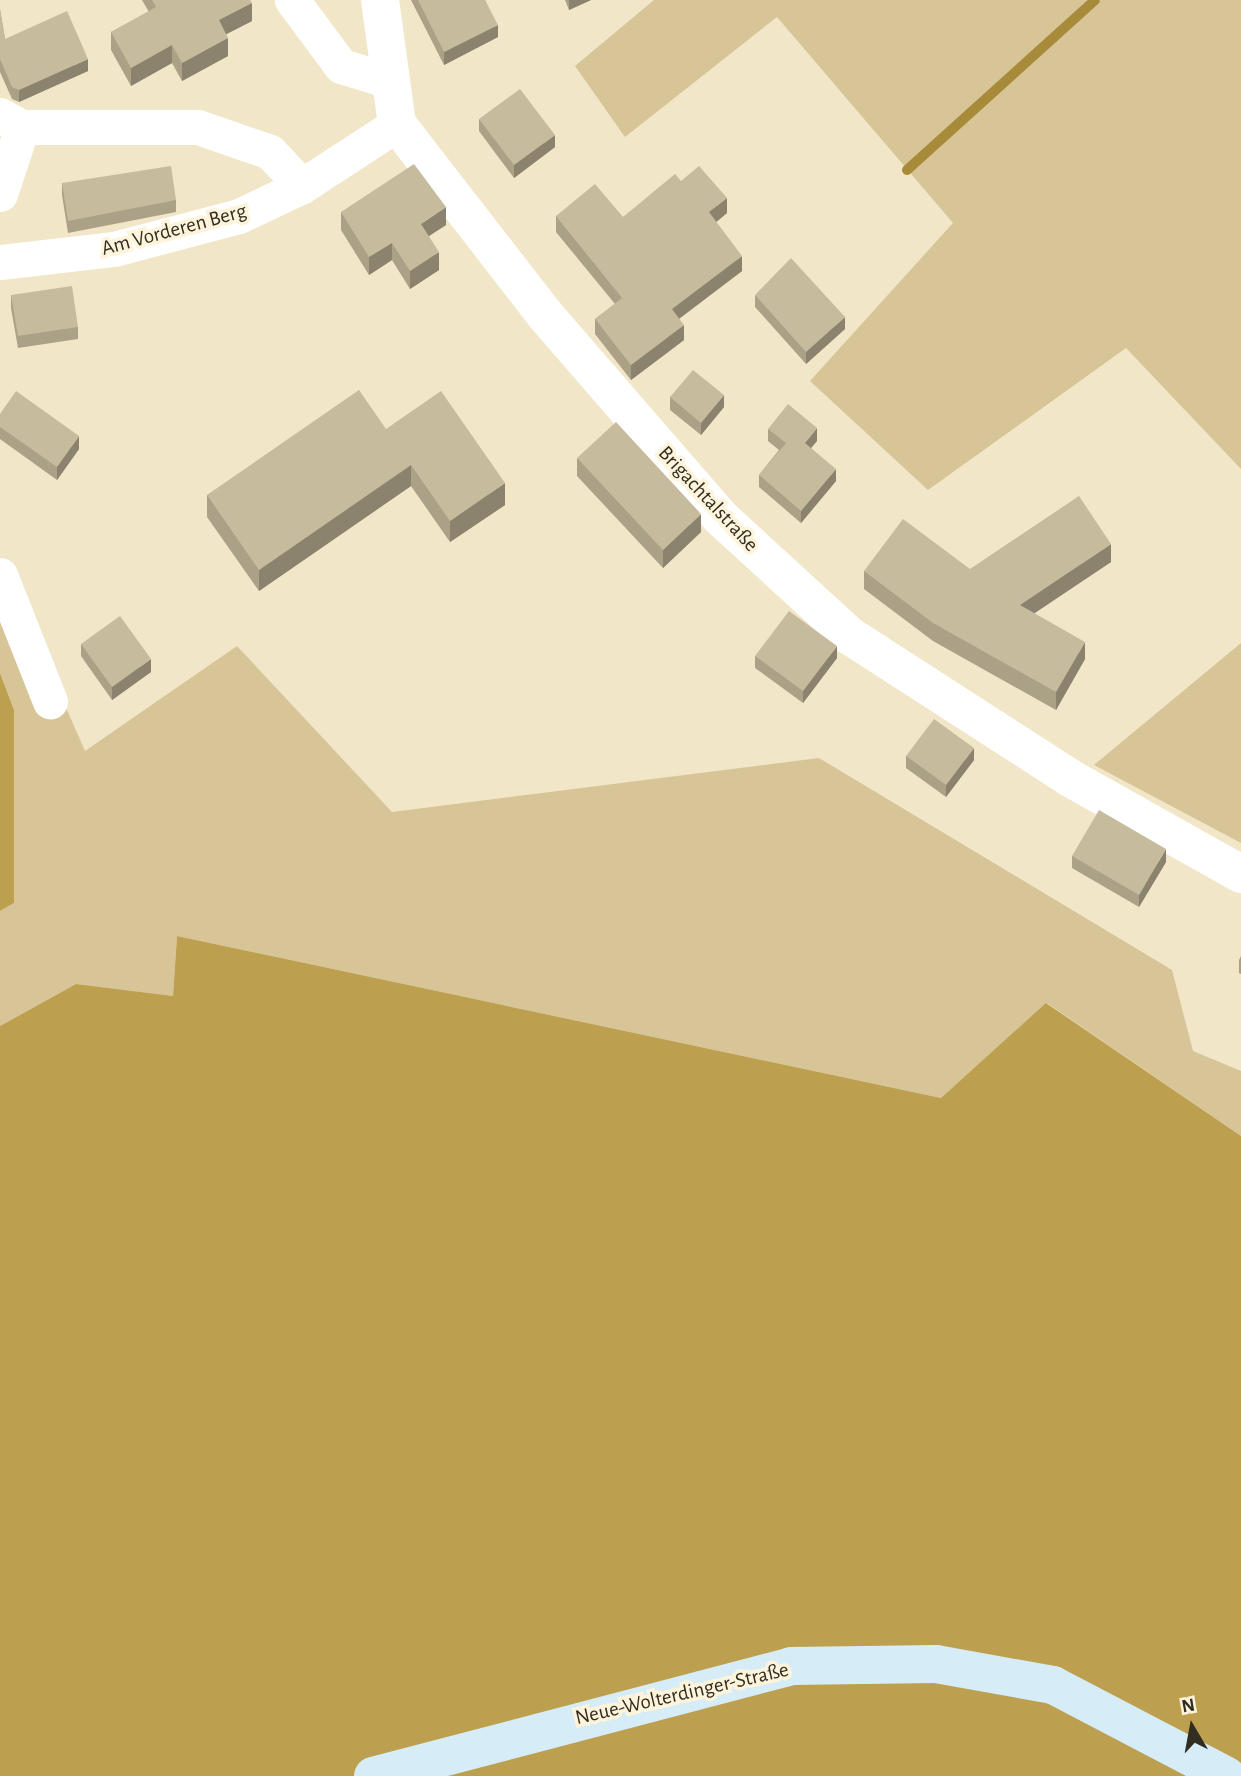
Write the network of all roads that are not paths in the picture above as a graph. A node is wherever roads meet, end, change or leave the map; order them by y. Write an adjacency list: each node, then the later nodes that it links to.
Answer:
1 (292, 0): 3 (street)
2 (380, 0): 3 (street, Brigachtalstraße)
3 (387, 80): 5 (street, Brigachtalstraße)
4 (11, 121): 6 (street); 7 (street)
5 (397, 124): 6 (street, Am Vorderen Berg); 11 (street, Brigachtalstraße)
6 (302, 186): 8 (street, Am Vorderen Berg)
7 (0, 194)
8 (0, 262)
9 (0, 575): 10 (street)
10 (50, 701)
11 (1241, 874)
12 (373, 1776): 13 (main road, Neue-Wolterdinger-Straße)
13 (1227, 1776)

